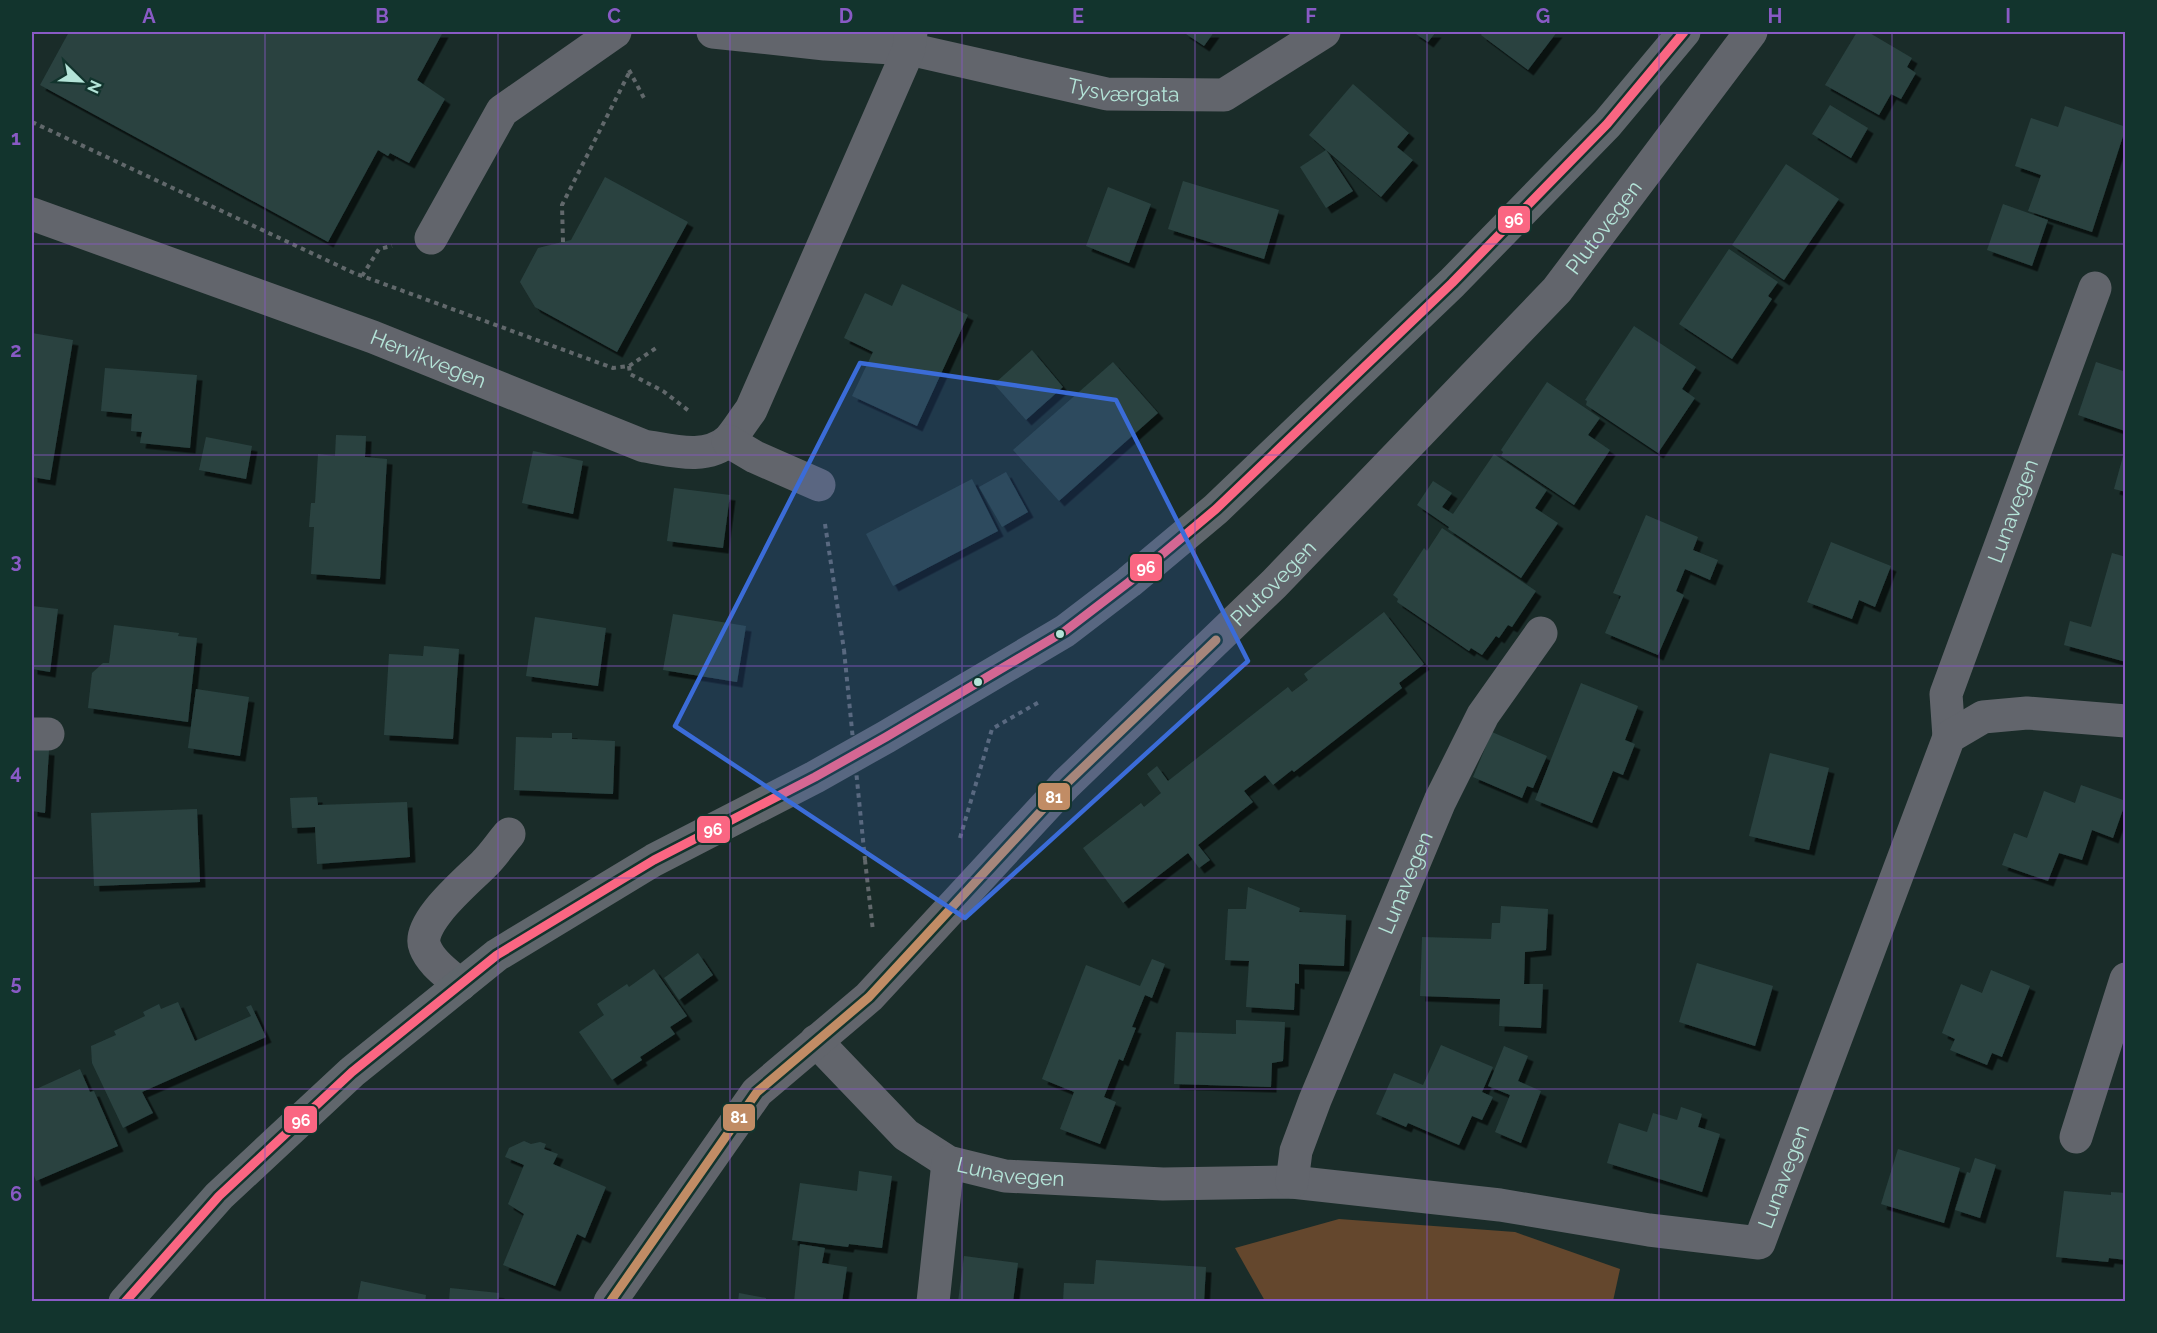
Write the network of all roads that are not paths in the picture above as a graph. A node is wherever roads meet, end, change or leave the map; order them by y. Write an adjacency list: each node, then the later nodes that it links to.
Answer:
1 (615, 32): 8 (street)
2 (713, 32): 6 (street, Tysværgata)
3 (1324, 32): 6 (street, Tysværgata)
4 (1684, 32): 17 (main road)
5 (1751, 32): 18 (street, Plutovegen)
6 (910, 40): 10 (street)
7 (32, 214): 10 (street, Hervikvegen)
8 (431, 238)
9 (2096, 288): 14 (street, Lunavegen)
10 (728, 441): 11 (street)
11 (819, 484)
12 (1541, 633): 21 (street, Lunavegen)
13 (2126, 721): 14 (street)
14 (1949, 737): 21 (street, Lunavegen)
15 (509, 834): 17 (street)
16 (2126, 979): 19 (street)
17 (460, 985): 22 (main road)
18 (816, 1041): 20 (street, Lunavegen); 23 (street, Plutovegen)
19 (2076, 1137)
20 (948, 1162): 21 (street, Lunavegen); 24 (street)
21 (1292, 1182)
22 (125, 1302)
23 (610, 1302)
24 (933, 1302)

